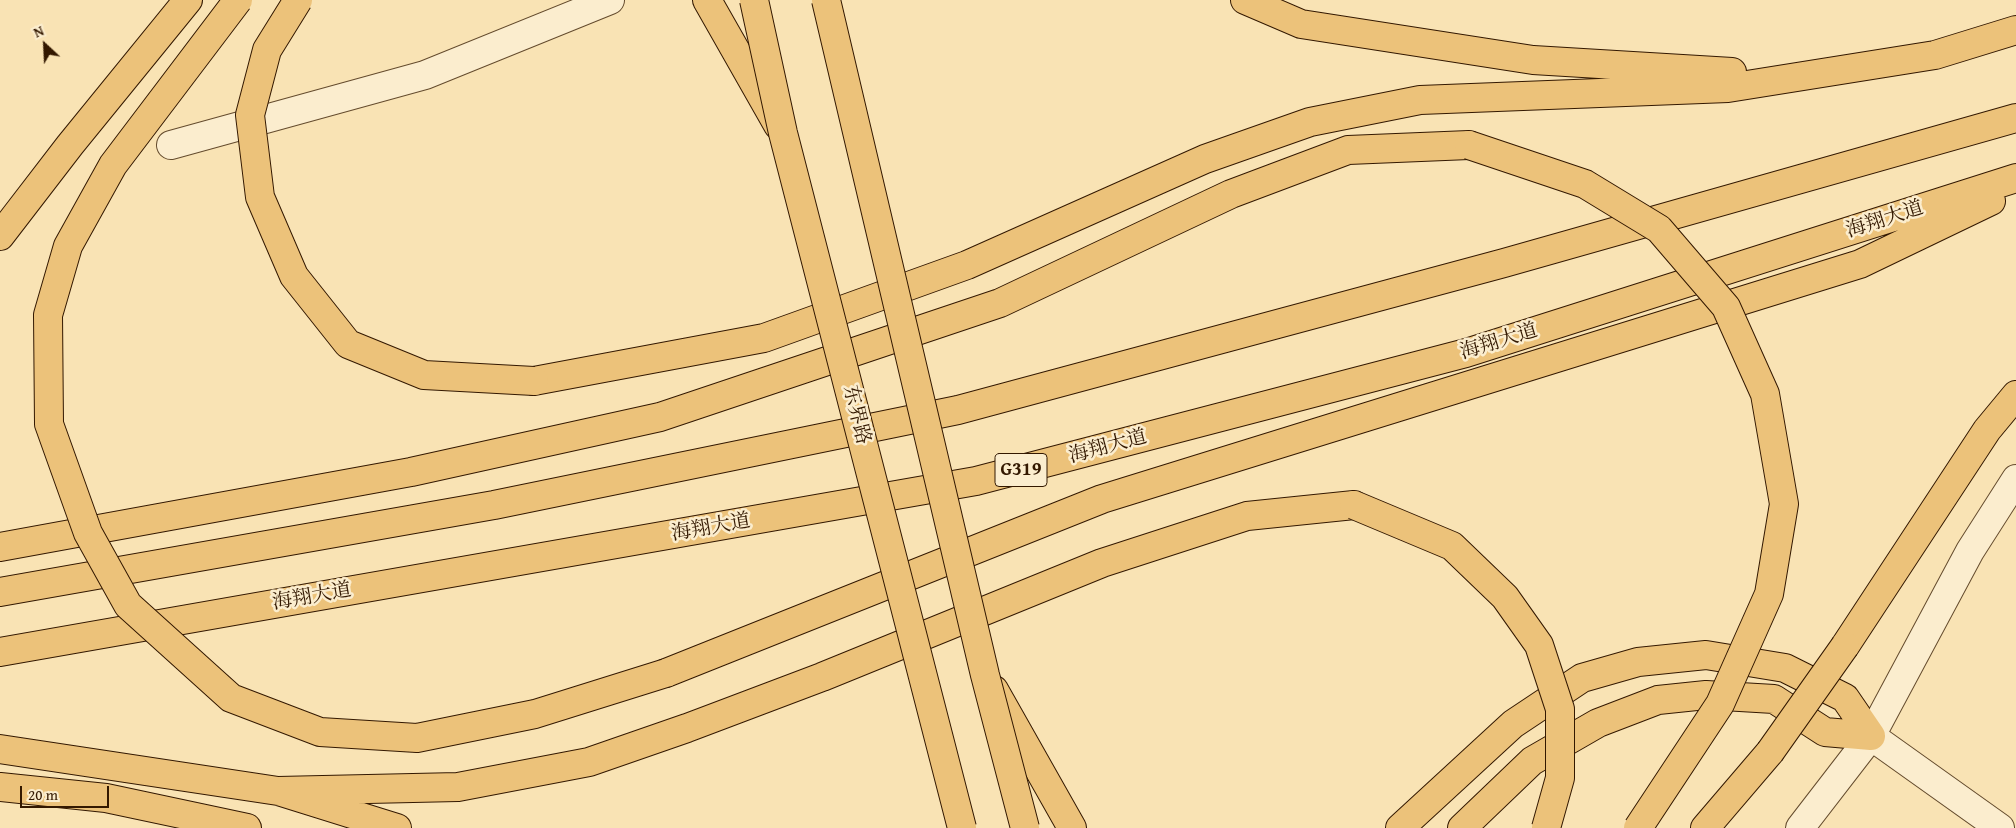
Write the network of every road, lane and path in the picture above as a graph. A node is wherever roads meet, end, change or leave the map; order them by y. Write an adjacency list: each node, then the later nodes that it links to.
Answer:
1 (188, 0): 16 (main road)
2 (238, 0): 15 (main road, bridge)
3 (298, 0): 10 (main road, bridge)
4 (610, 0): 13 (street)
5 (707, 0): 12 (main road, bridge)
6 (754, 0): 12 (main road, 东界路, bridge)
7 (826, 0): 22 (main road, bridge)
8 (1245, 0): 10 (main road)
9 (2016, 30): 10 (main road)
10 (1935, 55)
11 (2016, 118): 20 (main road)
12 (783, 133): 29 (main road, 东界路, bridge)
13 (171, 145)
14 (2016, 178): 21 (main road, 海翔大道 / G319)
15 (2016, 188)
16 (0, 236)
17 (2016, 395): 36 (main road, bridge)
18 (2016, 479): 23 (street)
19 (0, 547): 35 (main road, bridge)
20 (0, 592)
21 (0, 652)
22 (985, 675): 30 (main road, bridge); 31 (main road, bridge)
23 (1872, 736): 32 (main road); 33 (main road); 37 (street); 38 (street)
24 (0, 749): 26 (main road)
25 (0, 787): 27 (main road)
26 (278, 791): 28 (main road); 34 (main road, bridge)
27 (248, 828)
28 (397, 828)
29 (962, 828)
30 (1025, 828)
31 (1072, 828)
32 (1400, 828)
33 (1462, 828)
34 (1546, 828)
35 (1638, 828)
36 (1705, 828)
37 (1800, 828)
38 (2000, 828)

